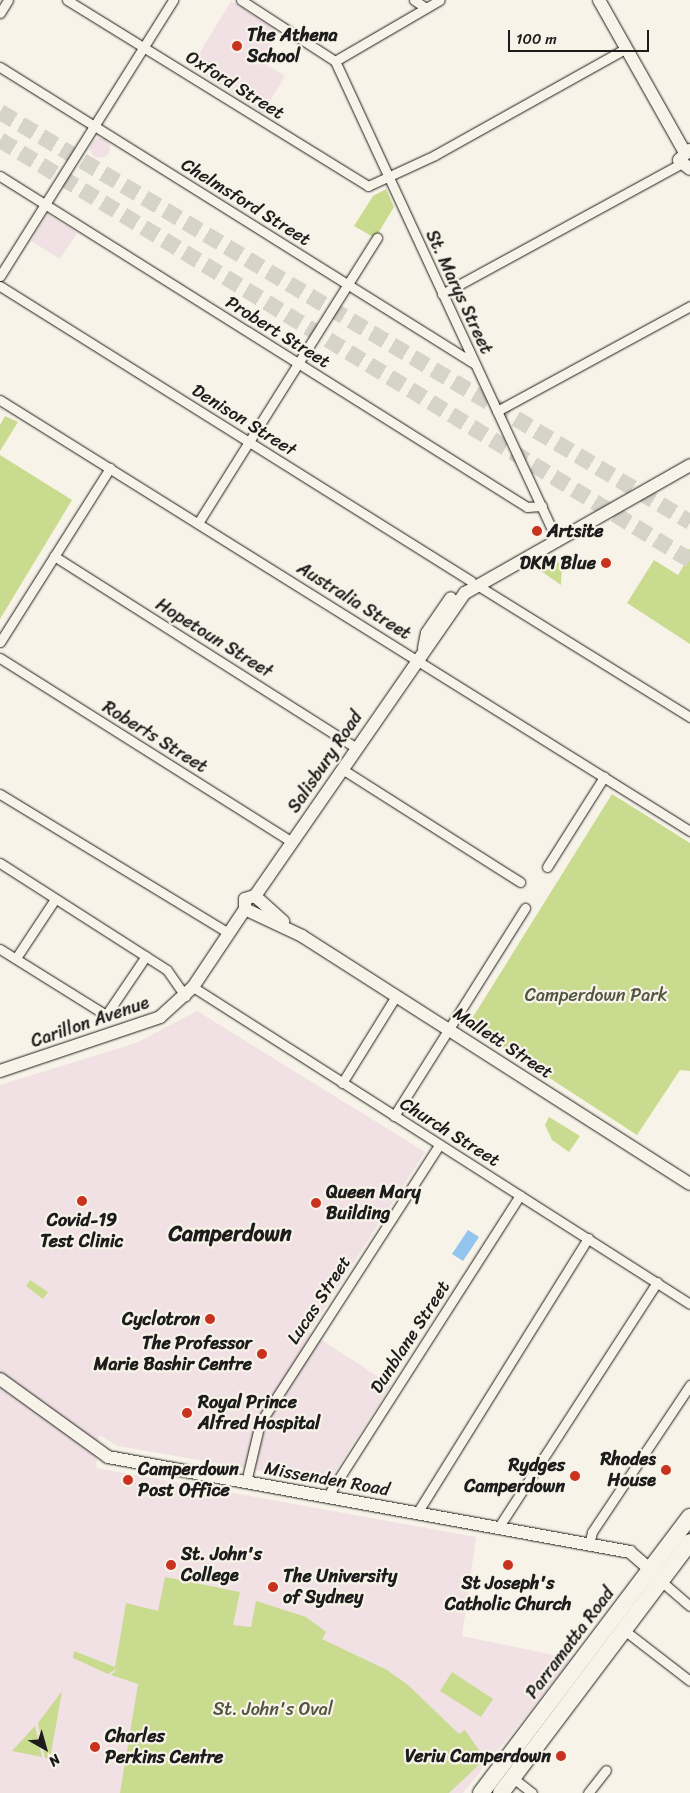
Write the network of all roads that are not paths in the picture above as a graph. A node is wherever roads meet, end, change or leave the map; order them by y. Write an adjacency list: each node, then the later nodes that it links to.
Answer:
1 (8, 0): 9 (street)
2 (67, 0): 10 (street, Oxford Street)
3 (173, 0): 10 (street)
4 (240, 0): 12 (street)
5 (414, 0): 8 (street)
6 (440, 0): 8 (street)
7 (599, 0): 11 (main road)
8 (426, 8): 12 (street)
9 (0, 13)
10 (143, 47): 14 (street); 17 (street, Oxford Street)
11 (625, 49): 15 (main road); 17 (street)
12 (335, 61): 17 (street, St. Marys Street)
13 (0, 67): 14 (street, Chelmsford Street)
14 (94, 127): 18 (street); 21 (street, Chelmsford Street)
15 (686, 158): 23 (street)
16 (0, 176): 18 (street, Probert Street)
17 (388, 177): 23 (street, St. Marys Street)
18 (45, 204): 20 (street); 25 (street, Probert Street)
19 (377, 238): 21 (street)
20 (0, 276)
21 (347, 284): 25 (street); 26 (street, Chelmsford Street)
22 (0, 286): 29 (street, Denison Street)
23 (442, 294): 26 (street, St. Marys Street)
24 (690, 306): 28 (street)
25 (298, 363): 29 (street); 33 (street, Probert Street)
26 (475, 364): 28 (street, St. Marys Street)
27 (0, 400): 31 (street, Australia Street)
28 (497, 411): 33 (street, St. Marys Street)
29 (249, 442): 34 (street); 37 (street, Denison Street)
30 (690, 465): 32 (main road, Salisbury Road)
31 (110, 468): 34 (street, Australia Street); 36 (street)
32 (624, 502): 35 (main road, Salisbury Road); 37 (main road, Salisbury Road)
33 (542, 506): 35 (street, St. Marys Street)
34 (198, 523): 40 (street, Australia Street)
35 (556, 536): 37 (main road, Salisbury Road)
36 (54, 556): 38 (street); 42 (street, Hopetoun Street)
37 (474, 583): 40 (main road, Salisbury Road); 41 (street, Denison Street)
38 (0, 642)
39 (0, 658): 47 (street, Roberts Street)
40 (416, 659): 42 (main road, Salisbury Road); 44 (street, Australia Street)
41 (690, 717)
42 (356, 748): 43 (main road, Salisbury Road)
43 (342, 769): 47 (main road, Salisbury Road); 50 (street)
44 (604, 777): 46 (street, Australia Street); 49 (street)
45 (0, 794): 56 (street)
46 (690, 831)
47 (292, 842): 51 (main road, Salisbury Road)
48 (0, 863): 52 (street, Church Street)
49 (547, 867)
50 (520, 882)
51 (257, 898): 54 (main road, Salisbury Road); 55 (main road, Mallett Street)
52 (55, 899): 58 (street, Church Street); 59 (street)
53 (525, 908): 62 (street)
54 (248, 910): 55 (main road, Mallett Street); 56 (main road)
55 (297, 932): 61 (main road, Mallett Street)
56 (229, 933): 60 (main road)
57 (0, 949): 59 (street)
58 (146, 956): 59 (street); 60 (street, Church Street)
59 (16, 958)
60 (189, 992): 63 (main road, Carillon Avenue); 64 (street, Church Street)
61 (396, 996): 62 (main road, Mallett Street); 64 (street)
62 (447, 1029): 65 (street); 67 (main road, Mallett Street)
63 (0, 1071)
64 (342, 1083): 65 (street, Church Street)
65 (394, 1116): 66 (street, Church Street)
66 (439, 1145): 68 (street, Church Street); 74 (street, Lucas Street)
67 (690, 1184)
68 (520, 1195): 69 (street, Church Street); 75 (street, Dunblane Street)
69 (588, 1238): 70 (street, Church Street); 76 (street)
70 (657, 1282): 71 (street, Church Street); 78 (street)
71 (690, 1304)
72 (0, 1379): 74 (main road, Missenden Road)
73 (690, 1385): 80 (street)
74 (246, 1482): 75 (main road, Missenden Road)
75 (327, 1497): 76 (main road, Missenden Road)
76 (417, 1513): 78 (main road, Missenden Road)
77 (690, 1517): 81 (highway, Parramatta Road)
78 (498, 1528): 80 (main road, Missenden Road)
79 (690, 1542): 81 (highway, Parramatta Road)
80 (589, 1545): 81 (main road, Missenden Road)
81 (656, 1575): 82 (street); 83 (highway, Parramatta Road); 87 (highway, Parramatta Road)
82 (690, 1606)
83 (624, 1630): 84 (street); 86 (highway, Parramatta Road)
84 (690, 1681)
85 (606, 1770): 90 (street)
86 (513, 1778): 88 (highway, Parramatta Road); 89 (street)
87 (481, 1793)
88 (500, 1793)
89 (532, 1793)
90 (588, 1793)

